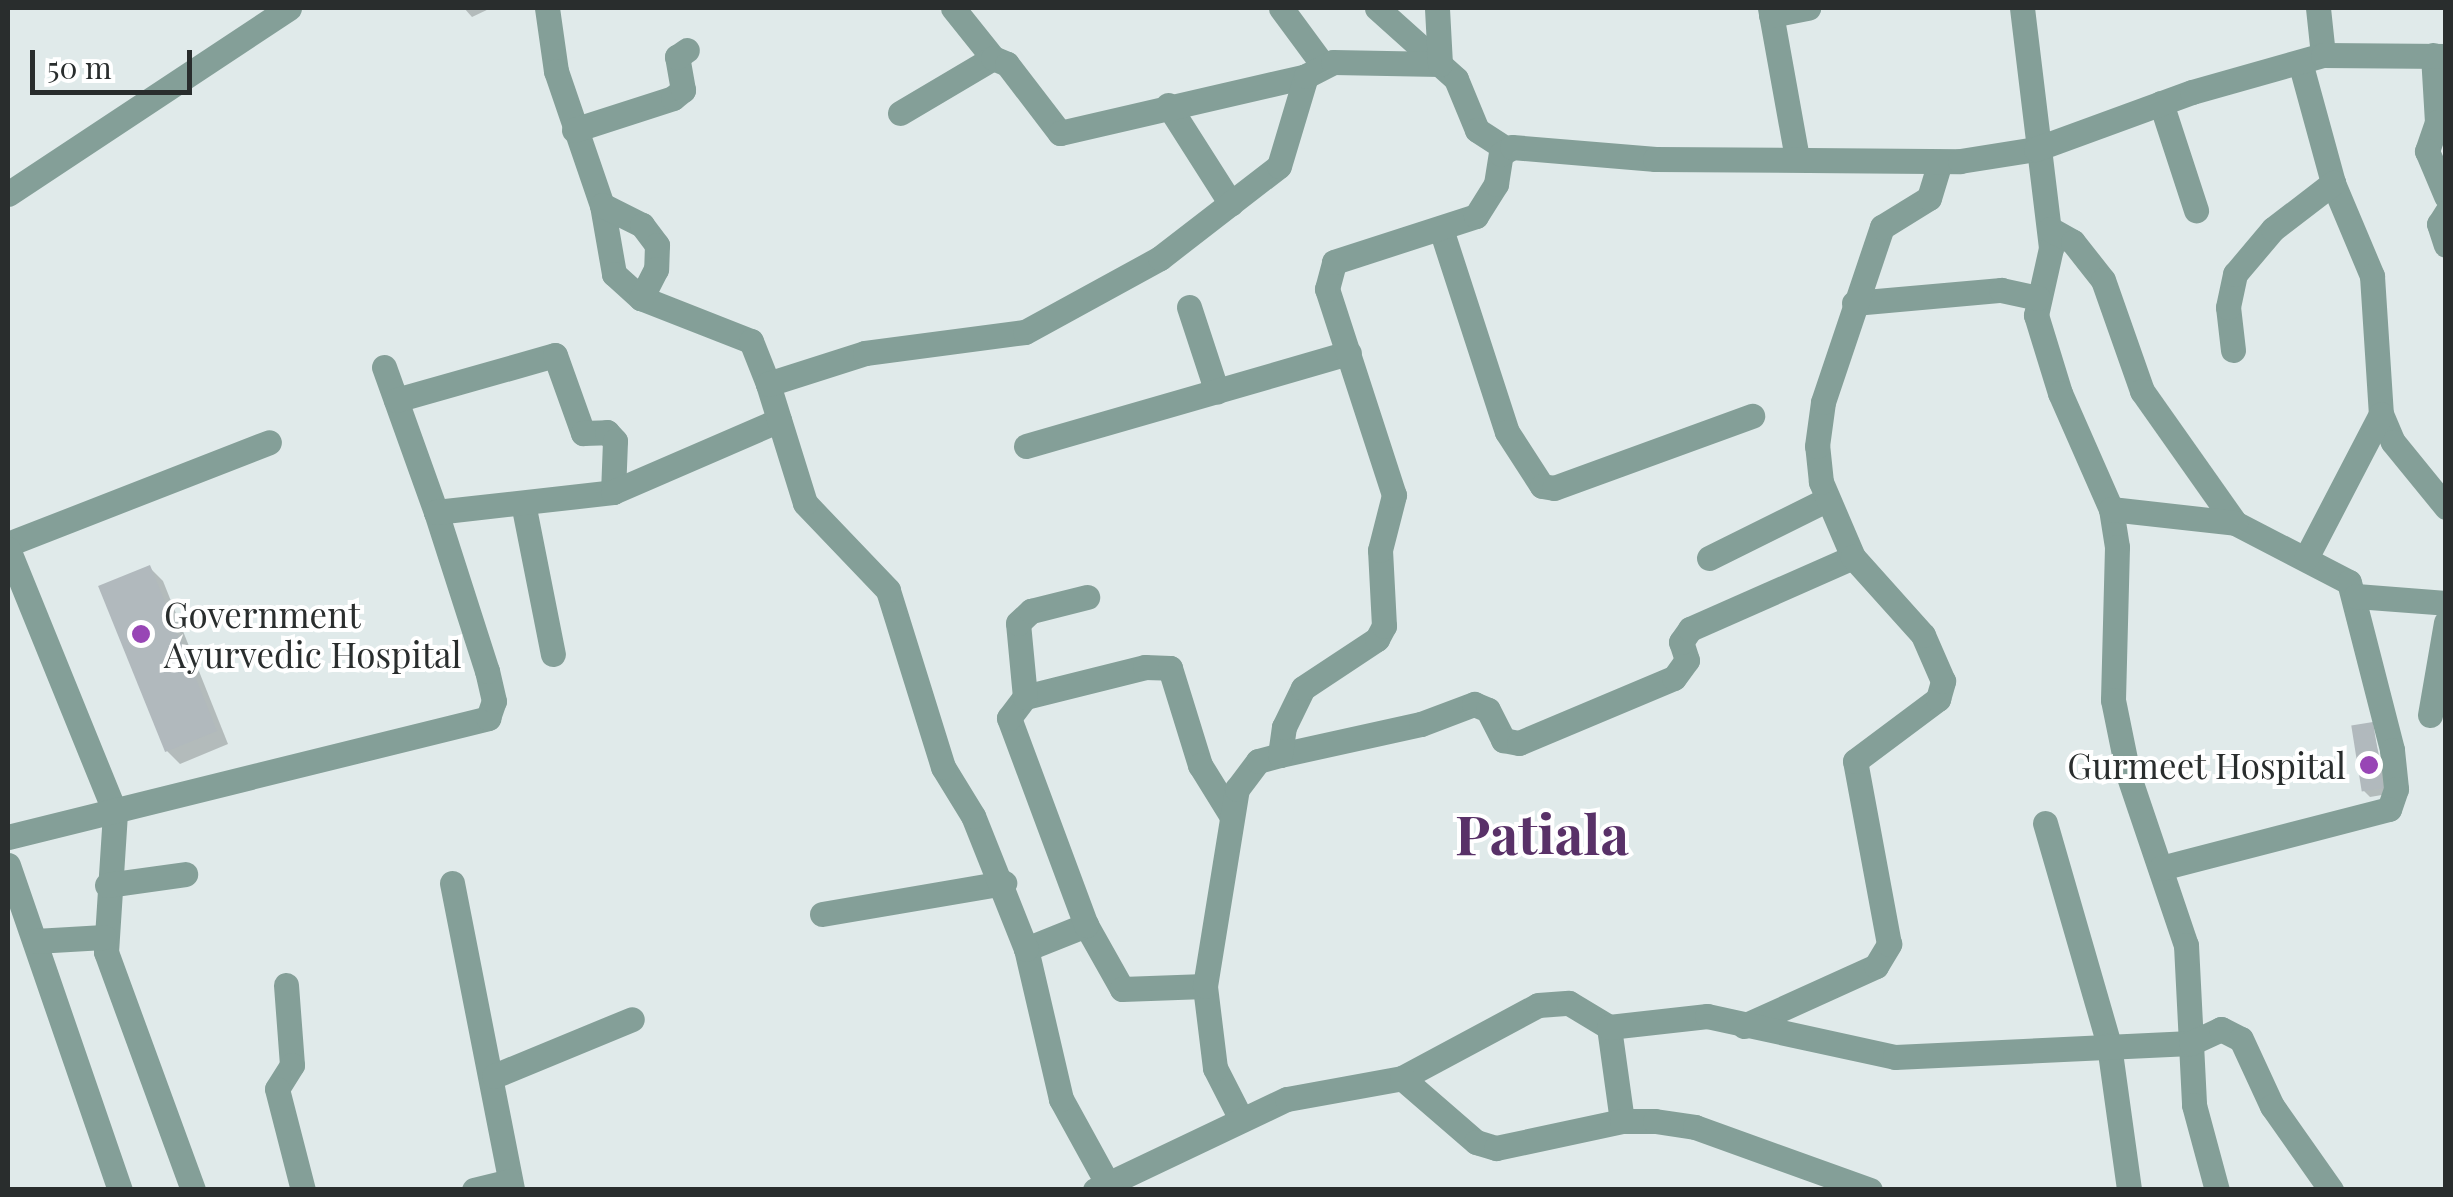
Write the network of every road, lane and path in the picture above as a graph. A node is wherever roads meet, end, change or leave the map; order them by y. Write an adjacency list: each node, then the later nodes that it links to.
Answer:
1 (289, 8): 11 (street)
2 (546, 8): 21 (street)
3 (953, 8): 14 (street)
4 (1281, 8): 17 (street)
5 (1378, 8): 16 (street)
6 (1437, 8): 16 (street)
7 (1808, 8): 10 (street)
8 (2022, 8): 23 (street)
9 (2318, 8): 15 (street)
10 (1770, 11): 24 (street)
11 (257, 17): 27 (street)
12 (687, 50): 21 (street)
13 (2439, 56): 15 (street); 28 (street)
14 (993, 58): 19 (street); 20 (street)
15 (2312, 59): 18 (street); 26 (street)
16 (1440, 64): 17 (street); 22 (street)
17 (1314, 71): 19 (street); 30 (street)
18 (2161, 102): 23 (street); 31 (street)
19 (1168, 105): 30 (street)
20 (900, 113)
21 (574, 130): 29 (street)
22 (1506, 149): 24 (street); 33 (street)
23 (2036, 149): 25 (street); 34 (street)
24 (1797, 158): 25 (street)
25 (1940, 162): 38 (street)
26 (2333, 183): 40 (street); 46 (street)
27 (8, 194)
28 (2446, 196)
29 (602, 204): 36 (street); 36 (street)
30 (1230, 204): 43 (street)
31 (2196, 210)
32 (2446, 213): 35 (street)
33 (1441, 228): 41 (street); 47 (street)
34 (2050, 229): 37 (street); 57 (street)
35 (2446, 244)
36 (641, 298): 43 (street)
37 (2038, 298): 38 (street); 55 (street)
38 (1854, 303): 52 (street)
39 (1190, 307): 44 (street)
40 (2234, 350)
41 (1349, 352): 44 (street); 69 (street)
42 (384, 366): 45 (street)
43 (768, 384): 48 (street)
44 (1216, 392): 50 (street)
45 (396, 400): 51 (street); 56 (street)
46 (2380, 414): 54 (street); 61 (street)
47 (1752, 416)
48 (778, 420): 51 (street); 78 (street)
49 (269, 442): 58 (street)
50 (1026, 446)
51 (613, 492): 53 (street)
52 (1826, 500): 59 (street); 60 (street)
53 (523, 503): 56 (street); 66 (street)
54 (2446, 507)
55 (2111, 509): 57 (street); 75 (street)
56 (436, 512): 70 (street)
57 (2235, 523): 61 (street)
58 (8, 547): 70 (street)
59 (1854, 556): 69 (street); 88 (street)
60 (1709, 558)
61 (2306, 558): 62 (street)
62 (2356, 596): 64 (street); 75 (street)
63 (1086, 597): 67 (street)
64 (2446, 602)
65 (2446, 622): 68 (street)
66 (553, 654)
67 (1025, 697): 71 (street); 81 (street)
68 (2430, 715)
69 (1280, 755): 71 (street)
70 (115, 813): 73 (street); 79 (street)
71 (1231, 815): 86 (street)
72 (2045, 823): 91 (street)
73 (8, 837)
74 (8, 864): 83 (street)
75 (2161, 868): 90 (street)
76 (185, 874): 79 (street)
77 (452, 882): 92 (street)
78 (1004, 884): 80 (street); 84 (street)
79 (107, 885): 82 (street)
80 (822, 914)
81 (1086, 924): 84 (street); 86 (street)
82 (104, 937): 83 (street); 100 (street)
83 (34, 941): 99 (street)
84 (1026, 949): 98 (street)
85 (286, 986): 101 (street)
86 (1205, 986): 94 (street)
87 (632, 1020): 92 (street)
88 (1744, 1026): 89 (street); 91 (street)
89 (1608, 1027): 93 (street); 95 (street)
90 (2191, 1043): 91 (street); 105 (street); 106 (street)
91 (2109, 1045): 104 (street)
92 (494, 1076): 97 (street)
93 (1402, 1078): 94 (street); 95 (street)
94 (1240, 1120): 98 (street)
95 (1622, 1121): 96 (street)
96 (1824, 1182): 103 (street)
97 (511, 1185): 102 (street)
98 (1104, 1188)
99 (120, 1190)
100 (193, 1190)
101 (303, 1190)
102 (474, 1190)
103 (1870, 1190)
104 (2129, 1190)
105 (2217, 1190)
106 (2331, 1190)

